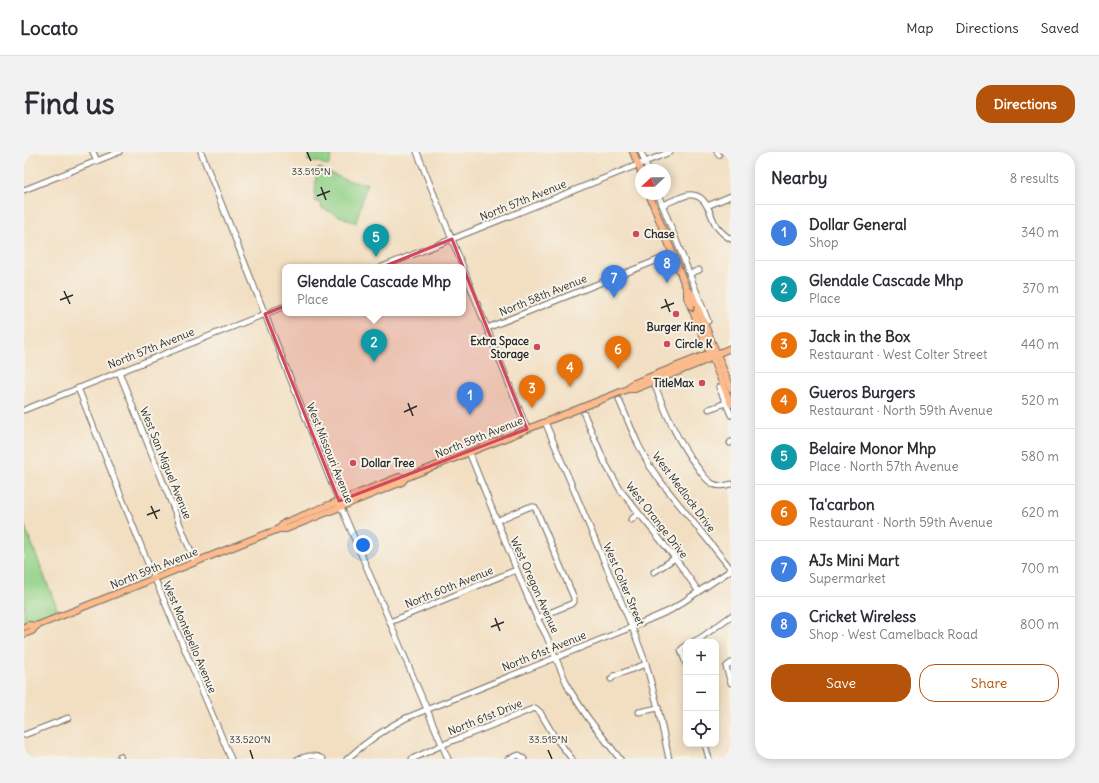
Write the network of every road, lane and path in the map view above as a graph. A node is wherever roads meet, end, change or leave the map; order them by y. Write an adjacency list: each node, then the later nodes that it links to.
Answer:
1 (94, 152): 8 (street)
2 (119, 152): 8 (street)
3 (201, 152): 29 (street, West Missouri Avenue)
4 (418, 152): 19 (street)
5 (633, 152): 10 (main road)
6 (641, 152): 9 (street)
7 (670, 152): 9 (street, North 57th Avenue)
8 (97, 161): 13 (street)
9 (645, 162): 11 (street, North 57th Avenue)
10 (638, 164)
11 (640, 164)
12 (635, 166): 19 (street, North 57th Avenue)
13 (24, 190)
14 (731, 196): 18 (street)
15 (651, 200): 21 (main road)
16 (660, 200): 17 (street)
17 (662, 205): 18 (street); 25 (street)
18 (708, 206): 20 (street)
19 (452, 239): 22 (street, North 57th Avenue); 23 (street)
20 (731, 239)
21 (673, 254): 27 (main road); 32 (street, North 58th Avenue)
22 (390, 264)
23 (462, 264)
24 (699, 270): 25 (street)
25 (689, 274): 30 (street)
26 (466, 275): 32 (street)
27 (687, 290): 30 (main road); 34 (main road, one-way to 34)
28 (282, 307): 29 (street, North 57th Avenue)
29 (265, 314): 35 (street, North 57th Avenue); 50 (street, West Missouri Avenue)
30 (703, 315): 31 (street); 34 (main road)
31 (708, 321)
32 (487, 328): 47 (street)
33 (731, 348): 34 (main road, North 59th Avenue)
34 (714, 355): 39 (main road); 46 (main road, North 59th Avenue)
35 (119, 372): 38 (street, North 57th Avenue); 55 (street, West San Miguel Avenue)
36 (655, 386): 49 (street)
37 (719, 387): 39 (street)
38 (78, 388): 42 (street, North 57th Avenue); 59 (street, West Montebello Avenue)
39 (726, 391): 41 (main road)
40 (619, 400): 57 (street, West Medlock Drive)
41 (728, 403): 43 (street); 45 (street)
42 (24, 410)
43 (709, 410)
44 (584, 414): 51 (street, West Orange Drive)
45 (731, 415)
46 (545, 422): 47 (main road, North 59th Avenue); 66 (street, West Colter Street)
47 (527, 429): 48 (main road, North 59th Avenue)
48 (469, 452): 50 (main road, North 59th Avenue); 53 (street, West Oregon Avenue)
49 (731, 484)
50 (340, 504): 55 (main road, North 59th Avenue); 63 (street, West Missouri Avenue)
51 (638, 514): 52 (street); 54 (street, West Orange Drive)
52 (631, 520)
53 (496, 521): 56 (street, West Oregon Avenue); 62 (street)
54 (675, 558): 58 (street); 60 (street, West Orange Drive)
55 (195, 562): 59 (main road, North 59th Avenue)
56 (516, 570): 62 (street, West Oregon Avenue); 63 (street, North 60th Avenue)
57 (731, 570): 60 (street, North 61st Avenue)
58 (654, 572)
59 (154, 578): 64 (main road, North 59th Avenue); 81 (street, West Montebello Avenue)
60 (699, 592): 66 (street, North 61st Avenue)
61 (731, 616): 68 (street)
62 (537, 618): 69 (street, West Oregon Avenue)
63 (390, 622): 75 (street, West Missouri Avenue)
64 (36, 626): 65 (main road, North 59th Avenue); 67 (main road, North 59th Avenue)
65 (24, 627)
66 (632, 627): 69 (street, North 61st Avenue); 70 (street, West Colter Street)
67 (24, 634)
68 (698, 639)
69 (555, 658): 75 (street, North 61st Avenue); 90 (street, West Oregon Avenue)
70 (646, 664): 72 (street); 74 (street, West Colter Street)
71 (729, 665): 73 (street)
72 (611, 679)
73 (731, 683)
74 (658, 708): 76 (street); 91 (street, West Colter Street)
75 (427, 709): 79 (street, West Missouri Avenue); 84 (street, North 61st Avenue)
76 (639, 712)
77 (68, 718): 78 (street)
78 (24, 736)
79 (442, 745): 85 (street, North 61st Drive); 86 (street, West Missouri Avenue); 89 (street, North 61st Drive)
80 (706, 747): 92 (street)
81 (231, 759)
82 (298, 759): 83 (street)
83 (323, 759)
84 (347, 759)
85 (412, 759)
86 (448, 759)
87 (508, 759): 88 (street)
88 (524, 759)
89 (572, 759)
90 (620, 759)
91 (668, 759)
92 (709, 759)

